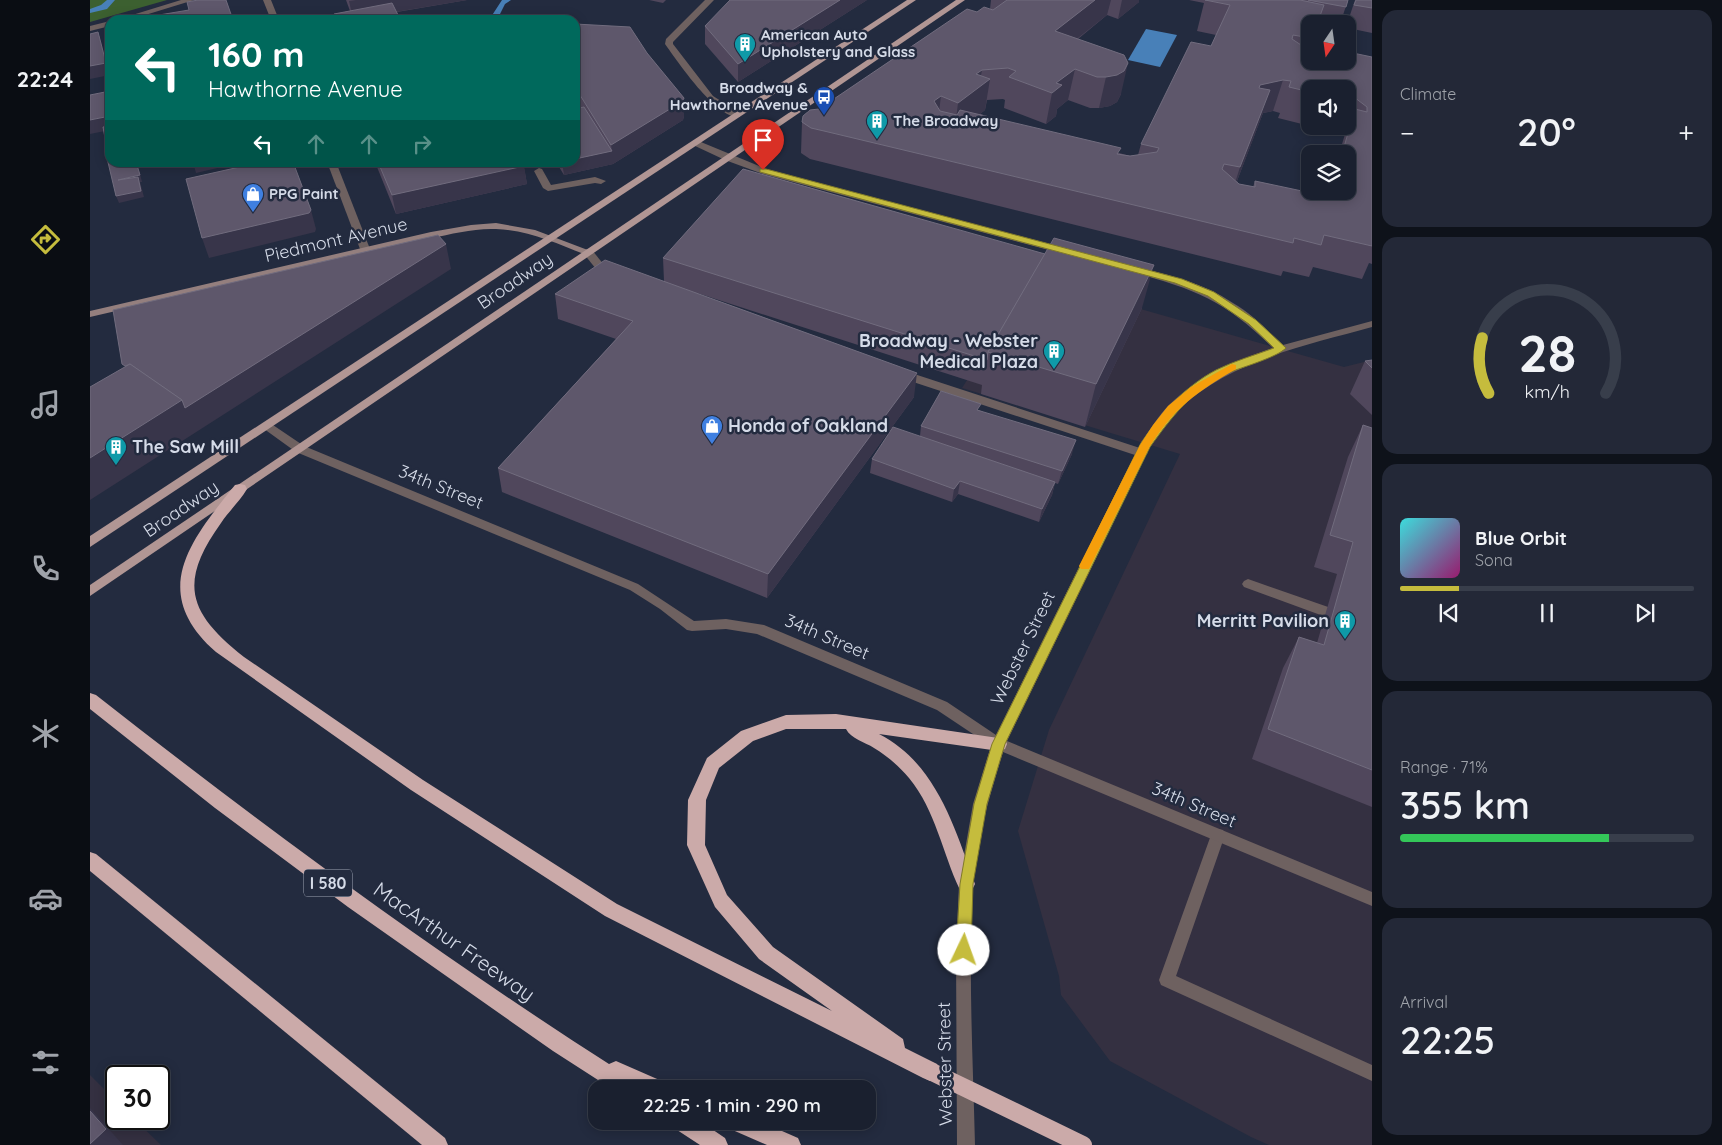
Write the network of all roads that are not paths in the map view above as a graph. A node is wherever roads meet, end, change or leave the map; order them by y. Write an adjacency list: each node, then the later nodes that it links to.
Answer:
1 (190, 0): 6 (street)
2 (267, 0): 7 (street)
3 (710, 0): 10 (street)
4 (912, 0): 10 (main road, Broadway)
5 (960, 0): 12 (main road, Broadway)
6 (138, 15)
7 (273, 15)
8 (105, 24): 9 (street)
9 (90, 29)
10 (737, 115): 11 (main road, Broadway)
11 (696, 143): 12 (street); 16 (main road, Broadway)
12 (728, 158): 18 (main road, Broadway); 19 (street)
13 (333, 167): 17 (street)
14 (539, 171): 15 (street)
15 (601, 181)
16 (553, 238): 17 (street, Piedmont Avenue); 18 (street, Piedmont Avenue); 26 (main road, Broadway)
17 (365, 250): 22 (street, Piedmont Avenue)
18 (588, 252): 21 (street); 27 (main road, Broadway)
19 (1074, 254)
20 (1122, 266): 24 (street)
21 (615, 281)
22 (90, 314)
23 (1372, 324): 24 (street, Webster Street)
24 (1281, 348): 28 (street, Webster Street)
25 (888, 370): 28 (street)
26 (266, 426): 27 (street, 34th Street); 30 (main road, Broadway)
27 (300, 449): 29 (main road, Broadway); 36 (street, 34th Street)
28 (1142, 453): 36 (street, Webster Street)
29 (240, 489): 32 (main road, Broadway); 42 (highway)
30 (90, 542)
31 (1248, 584): 33 (street)
32 (90, 591)
33 (1326, 612)
34 (90, 700): 41 (highway, MacArthur Freeway / I 580)
35 (836, 722): 36 (highway); 39 (highway); 42 (highway)
36 (998, 744): 37 (street, 34th Street); 39 (street, Webster Street)
37 (1218, 835): 40 (street, 34th Street); 43 (street)
38 (90, 860): 48 (highway)
39 (966, 884): 51 (street, Webster Street)
40 (1372, 899)
41 (575, 1054): 44 (highway, MacArthur Freeway / I 580); 45 (highway)
42 (930, 1071): 52 (highway, bridge)
43 (1372, 1073)
44 (616, 1080)
45 (636, 1080)
46 (695, 1130): 49 (highway)
47 (756, 1130): 50 (highway)
48 (438, 1145)
49 (718, 1145)
50 (791, 1145)
51 (966, 1145)
52 (1083, 1145)

